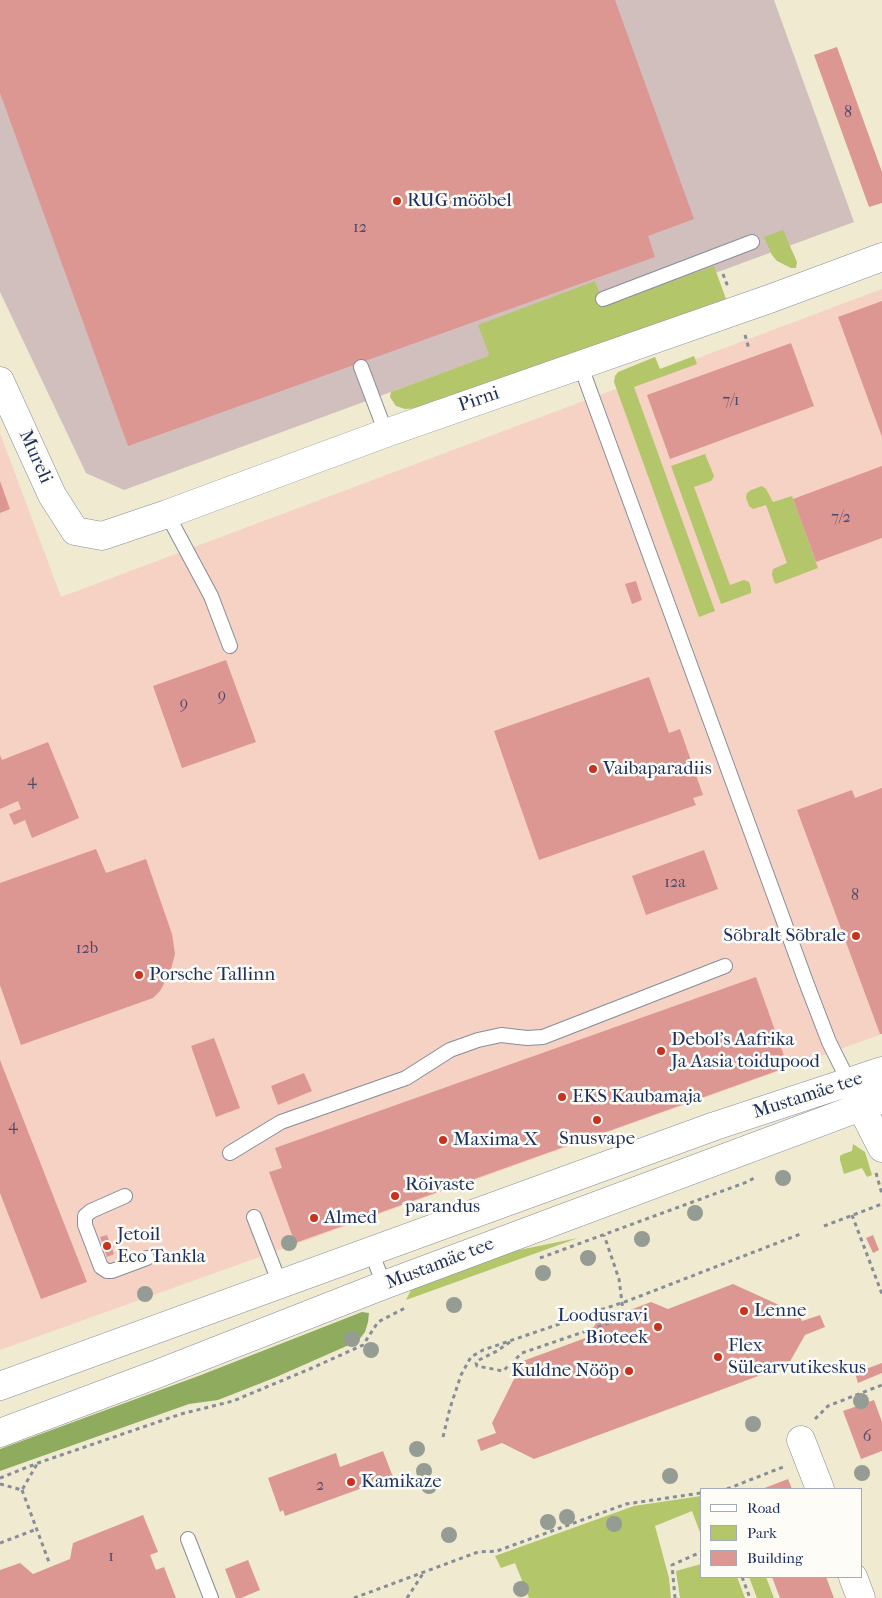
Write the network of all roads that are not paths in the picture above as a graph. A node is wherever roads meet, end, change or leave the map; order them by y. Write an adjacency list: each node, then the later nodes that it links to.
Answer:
1 (752, 242): 3 (lane)
2 (882, 257): 4 (main road, Pirni)
3 (603, 299)
4 (580, 364): 7 (main road, Pirni); 13 (lane)
5 (361, 367): 7 (lane)
6 (0, 381): 9 (main road, Mureli)
7 (386, 433): 8 (main road, Pirni)
8 (167, 514): 9 (main road, Pirni); 10 (lane)
9 (75, 531)
10 (230, 646)
11 (726, 966): 16 (lane)
12 (882, 1071): 13 (main road, Mustamäe tee)
13 (849, 1082): 14 (main road); 19 (main road, Mustamäe tee)
14 (872, 1103): 15 (main road); 22 (main road, Mustamäe tee)
15 (882, 1148)
16 (230, 1153)
17 (125, 1196): 20 (lane)
18 (254, 1217): 21 (lane)
19 (370, 1251): 21 (main road, Mustamäe tee); 22 (lane)
20 (147, 1258)
21 (280, 1284): 23 (main road, Mustamäe tee)
22 (384, 1285): 24 (main road, Mustamäe tee)
23 (0, 1386)
24 (0, 1433)
25 (801, 1440): 26 (main road)
26 (820, 1488)
27 (188, 1539): 30 (lane)
28 (853, 1578): 31 (main road)
29 (882, 1595): 32 (main road)
30 (211, 1598)
31 (861, 1598)
32 (876, 1598)

